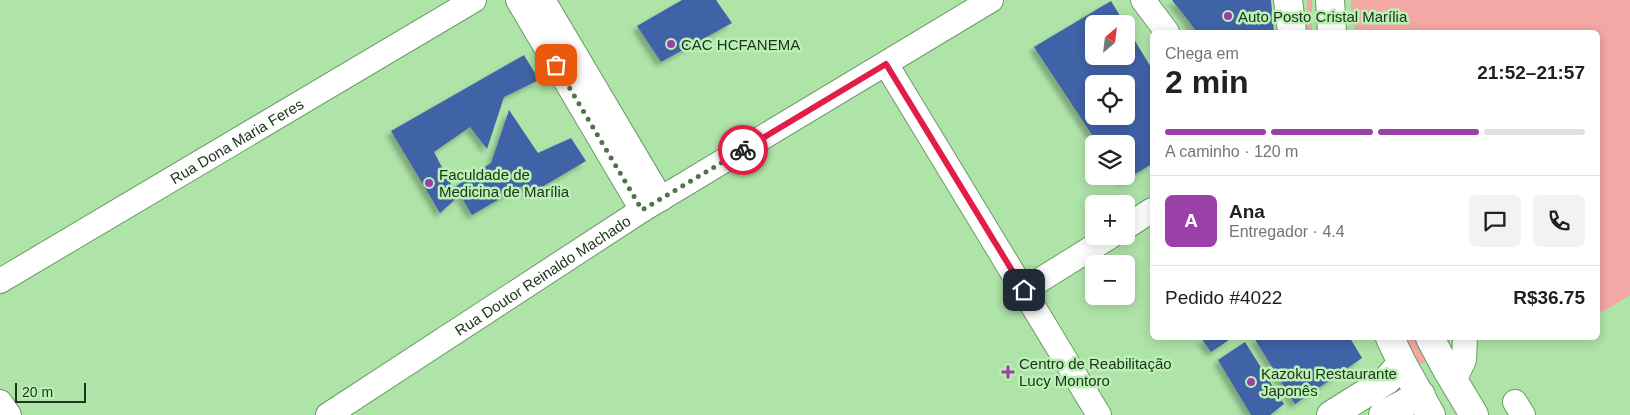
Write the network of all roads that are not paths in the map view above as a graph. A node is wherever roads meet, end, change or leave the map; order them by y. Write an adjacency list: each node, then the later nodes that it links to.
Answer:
1 (474, 0): 17 (street, Rua Dona Maria Feres)
2 (518, 0): 13 (street)
3 (543, 0): 13 (street)
4 (991, 0): 12 (street, Rua Doutor Reinaldo Machado)
5 (1143, 0): 8 (street)
6 (1288, 0): 9 (main road)
7 (1332, 0): 10 (main road); 11 (street)
8 (1166, 30)
9 (1292, 30)
10 (1332, 30)
11 (1340, 30)
12 (886, 64): 13 (street, Rua Doutor Reinaldo Machado); 18 (street)
13 (651, 205): 26 (street, Rua Doutor Reinaldo Machado)
14 (1150, 211): 15 (street)
15 (1135, 220)
16 (1096, 245): 18 (street)
17 (0, 281)
18 (1024, 290): 28 (street)
19 (1391, 340): 22 (main road)
20 (1431, 340): 23 (main road)
21 (1465, 340): 23 (street)
22 (1402, 363): 25 (main road); 29 (main road)
23 (1463, 397): 25 (main road)
24 (0, 402): 27 (street)
25 (1426, 405): 30 (main road)
26 (342, 411)
27 (9, 415)
28 (1099, 415)
29 (1331, 415)
30 (1383, 415)

